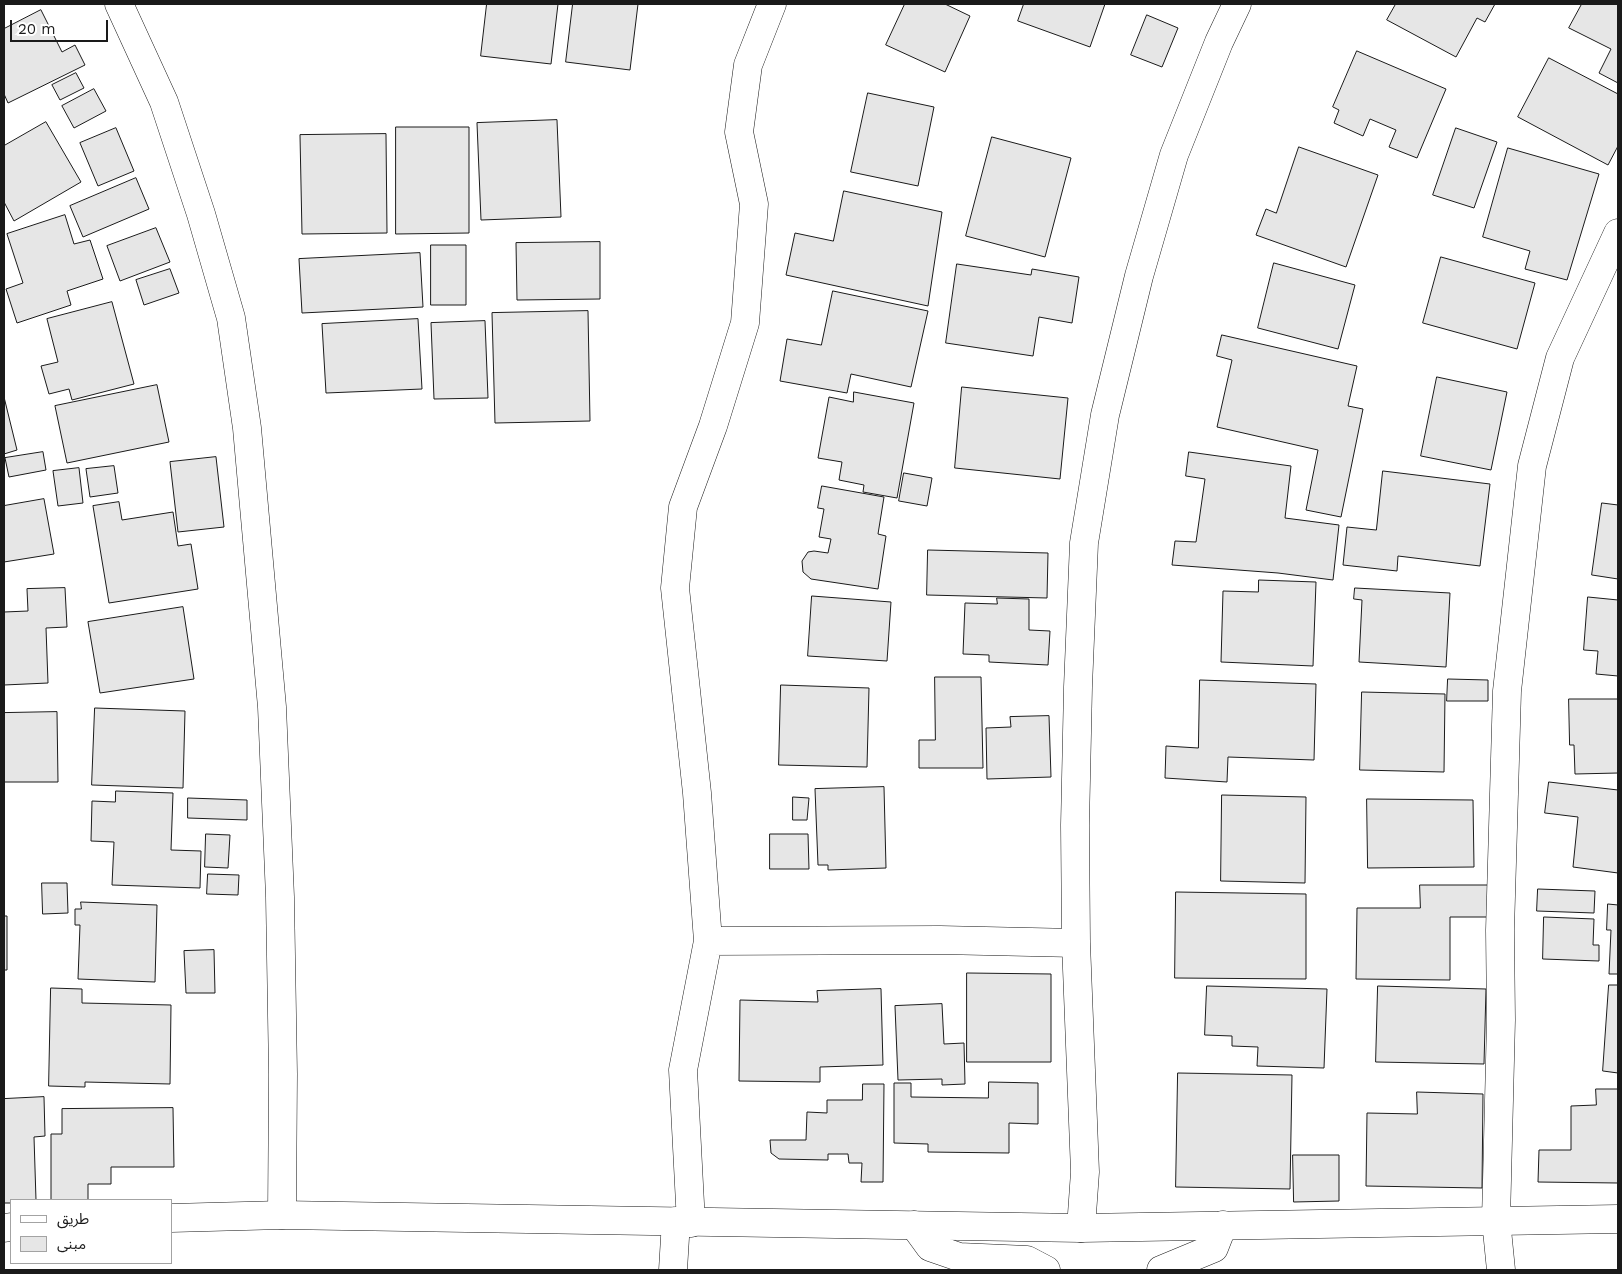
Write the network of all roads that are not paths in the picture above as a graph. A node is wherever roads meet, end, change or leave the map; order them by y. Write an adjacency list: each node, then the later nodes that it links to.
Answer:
1 (119, 4): 7 (street)
2 (772, 4): 5 (street)
3 (1237, 4): 6 (street)
4 (1618, 233): 10 (street)
5 (708, 941): 6 (street); 11 (street)
6 (1076, 943): 14 (street)
7 (282, 1215): 8 (street); 11 (street)
8 (172, 1218)
9 (1618, 1219): 10 (street)
10 (1496, 1220): 13 (street); 18 (street)
11 (683, 1222): 12 (street); 15 (street)
12 (914, 1225): 14 (street); 16 (street)
13 (1224, 1225): 14 (street); 17 (street)
14 (1081, 1228)
15 (673, 1270)
16 (1046, 1270)
17 (1160, 1270)
18 (1501, 1270)

